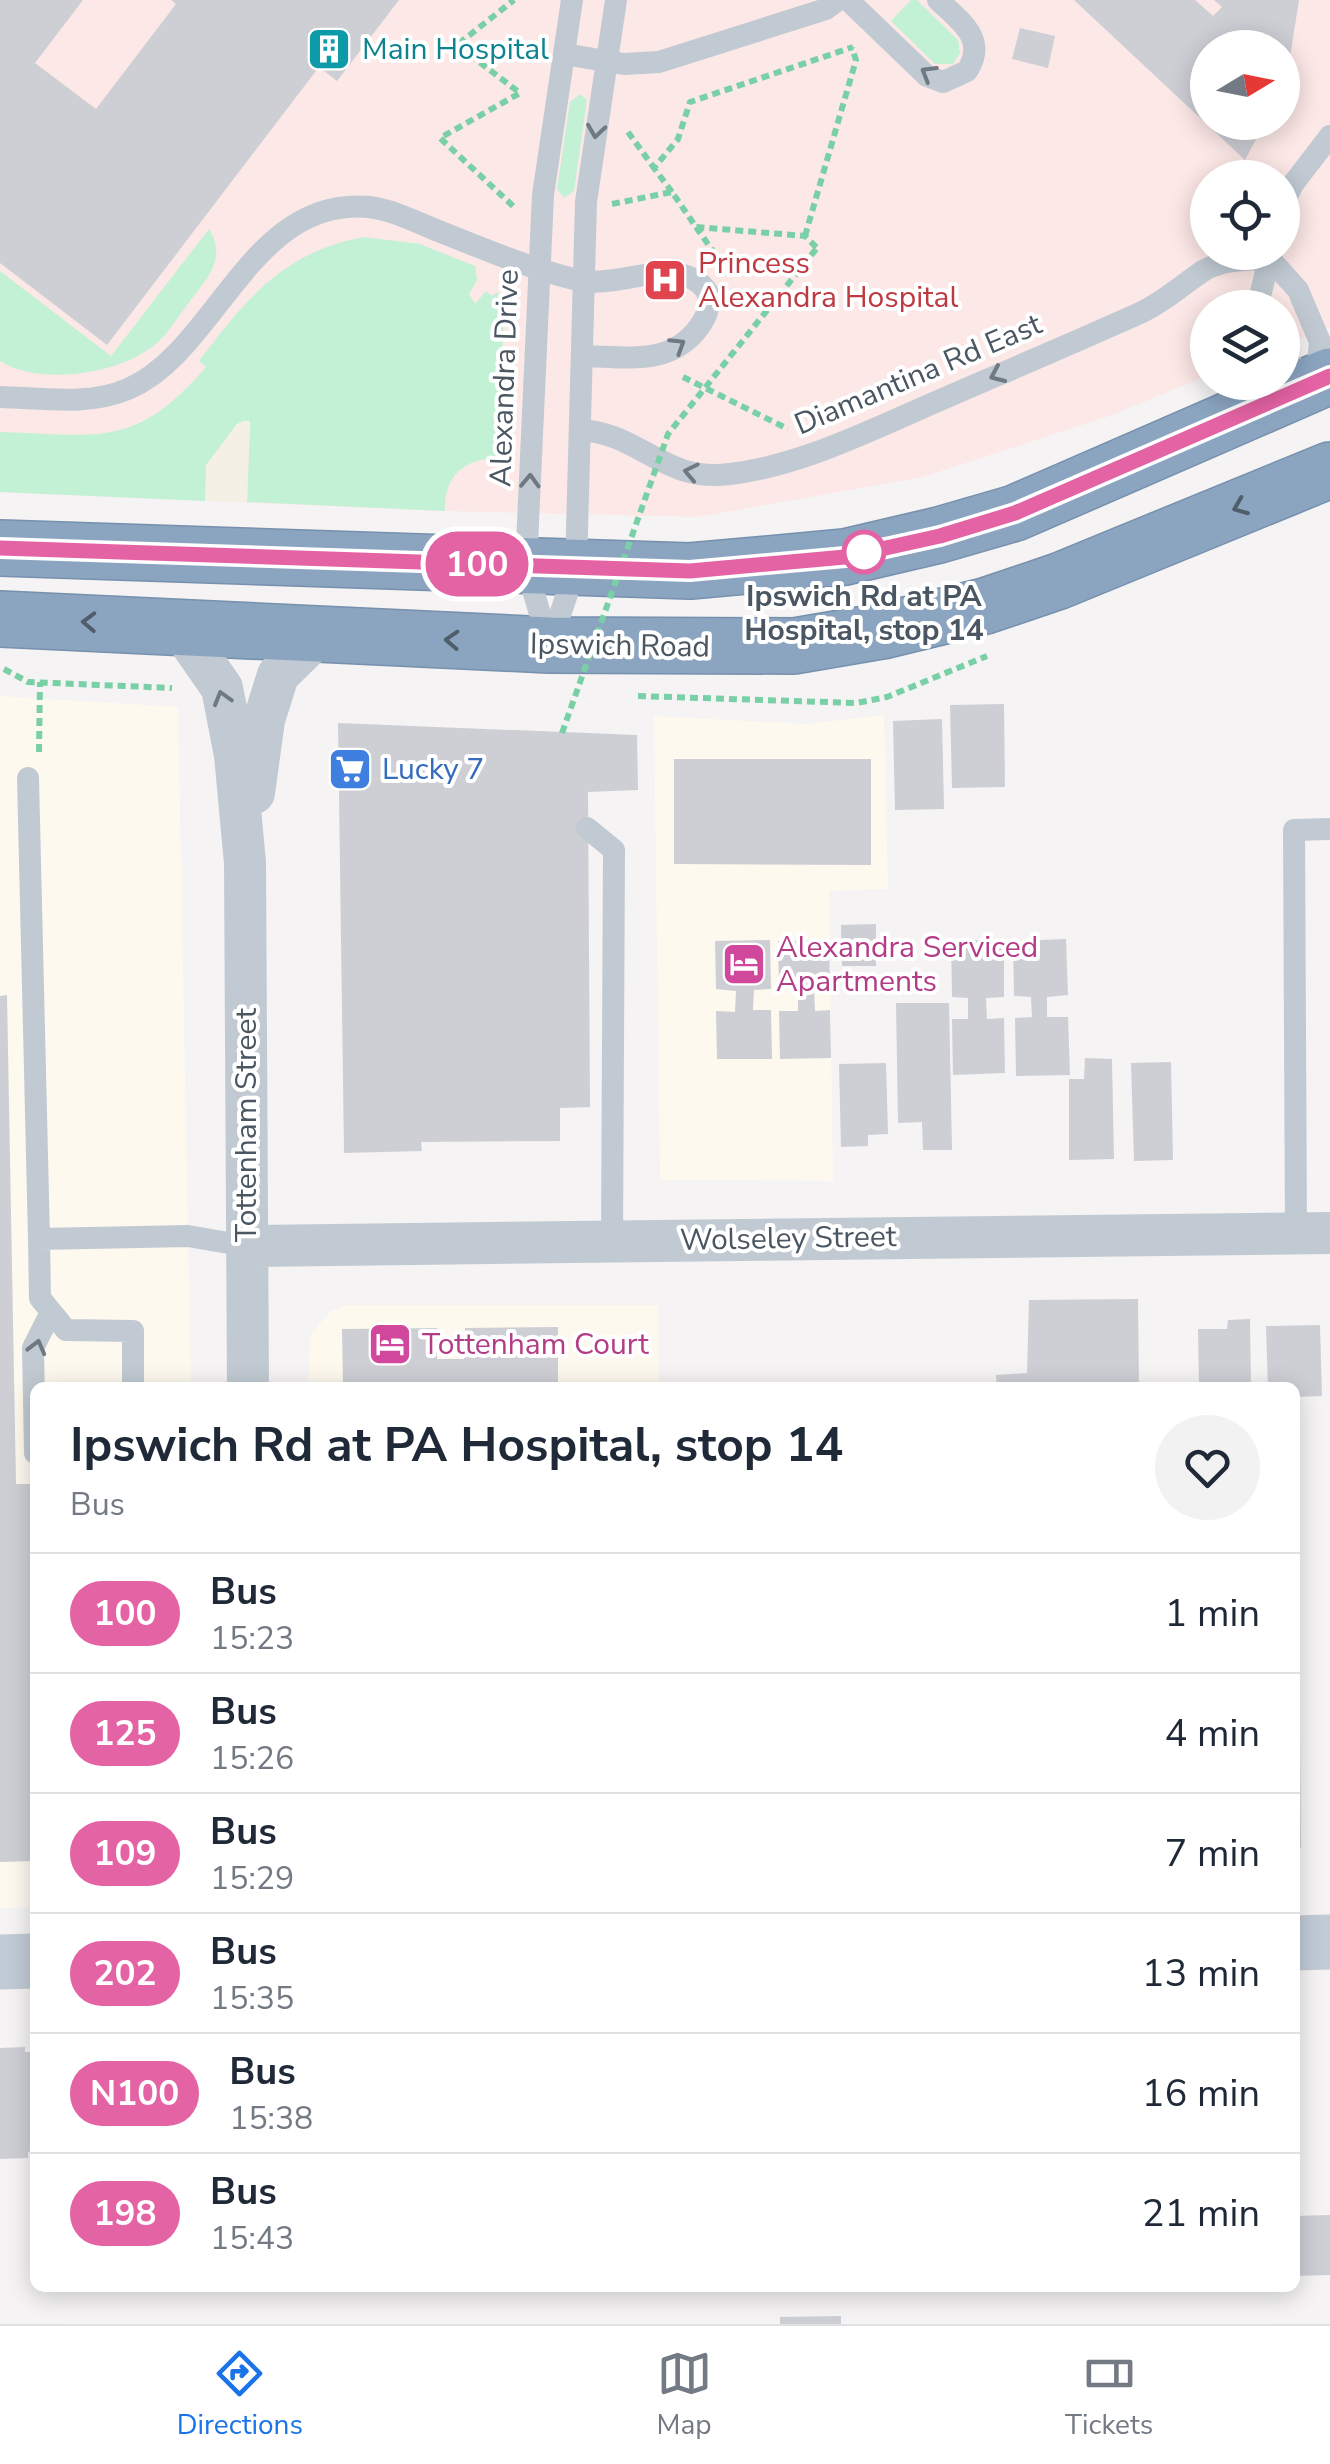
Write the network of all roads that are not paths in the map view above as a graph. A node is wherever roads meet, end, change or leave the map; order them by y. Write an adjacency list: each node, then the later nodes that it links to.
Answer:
1 (572, 0): 6 (lane, Alexandra Drive)
2 (616, 0): 7 (lane, Alexandra Drive)
3 (838, 0): 7 (lane)
4 (848, 0): 5 (lane, one-way to 4)
5 (938, 0)
6 (564, 54): 7 (lane); 10 (lane, Alexandra Drive)
7 (607, 61): 13 (lane, Alexandra Drive, one-way to 13)
8 (1330, 136): 9 (lane)
9 (1300, 176)
10 (539, 269): 13 (lane); 16 (lane); 20 (lane, Alexandra Drive, one-way to 10)
11 (1210, 270): 17 (lane, Diamantina Rd East, one-way to 17)
12 (1282, 270): 15 (lane)
13 (582, 281): 14 (lane, Alexandra Drive); 14 (lane, one-way to 13)
14 (584, 356): 17 (lane, Alexandra Drive)
15 (1314, 383): 20 (highway)
16 (0, 397)
17 (580, 430): 20 (lane, Alexandra Drive)
18 (1330, 470): 24 (highway, Ipswich Road, one-way to 24)
19 (0, 548): 20 (highway)
20 (551, 566): 24 (lane, Alexandra Drive); 24 (lane, Alexandra Drive)
21 (0, 619): 22 (highway, Ipswich Road, one-way to 21)
22 (178, 626): 23 (highway, Ipswich Road); 28 (street, Tottenham Street, one-way to 22)
23 (321, 633): 24 (highway, Ipswich Road, one-way to 23); 28 (street, Tottenham Street)
24 (550, 645)
25 (33, 768): 30 (lane)
26 (588, 828): 31 (lane)
27 (1330, 829): 29 (lane)
28 (245, 863): 32 (street, Tottenham Street)
29 (1313, 1233): 31 (street, Wolseley Street)
30 (39, 1239): 32 (lane); 33 (lane)
31 (612, 1240): 32 (street, Wolseley Street)
32 (246, 1246): 36 (street, Tottenham Street)
33 (51, 1312): 34 (lane, one-way to 33); 35 (lane)
34 (34, 1382)
35 (134, 1382)
36 (248, 1382)
37 (1330, 1942): 38 (street)
38 (1300, 1943)
39 (30, 1961): 40 (street)
40 (0, 1962)

